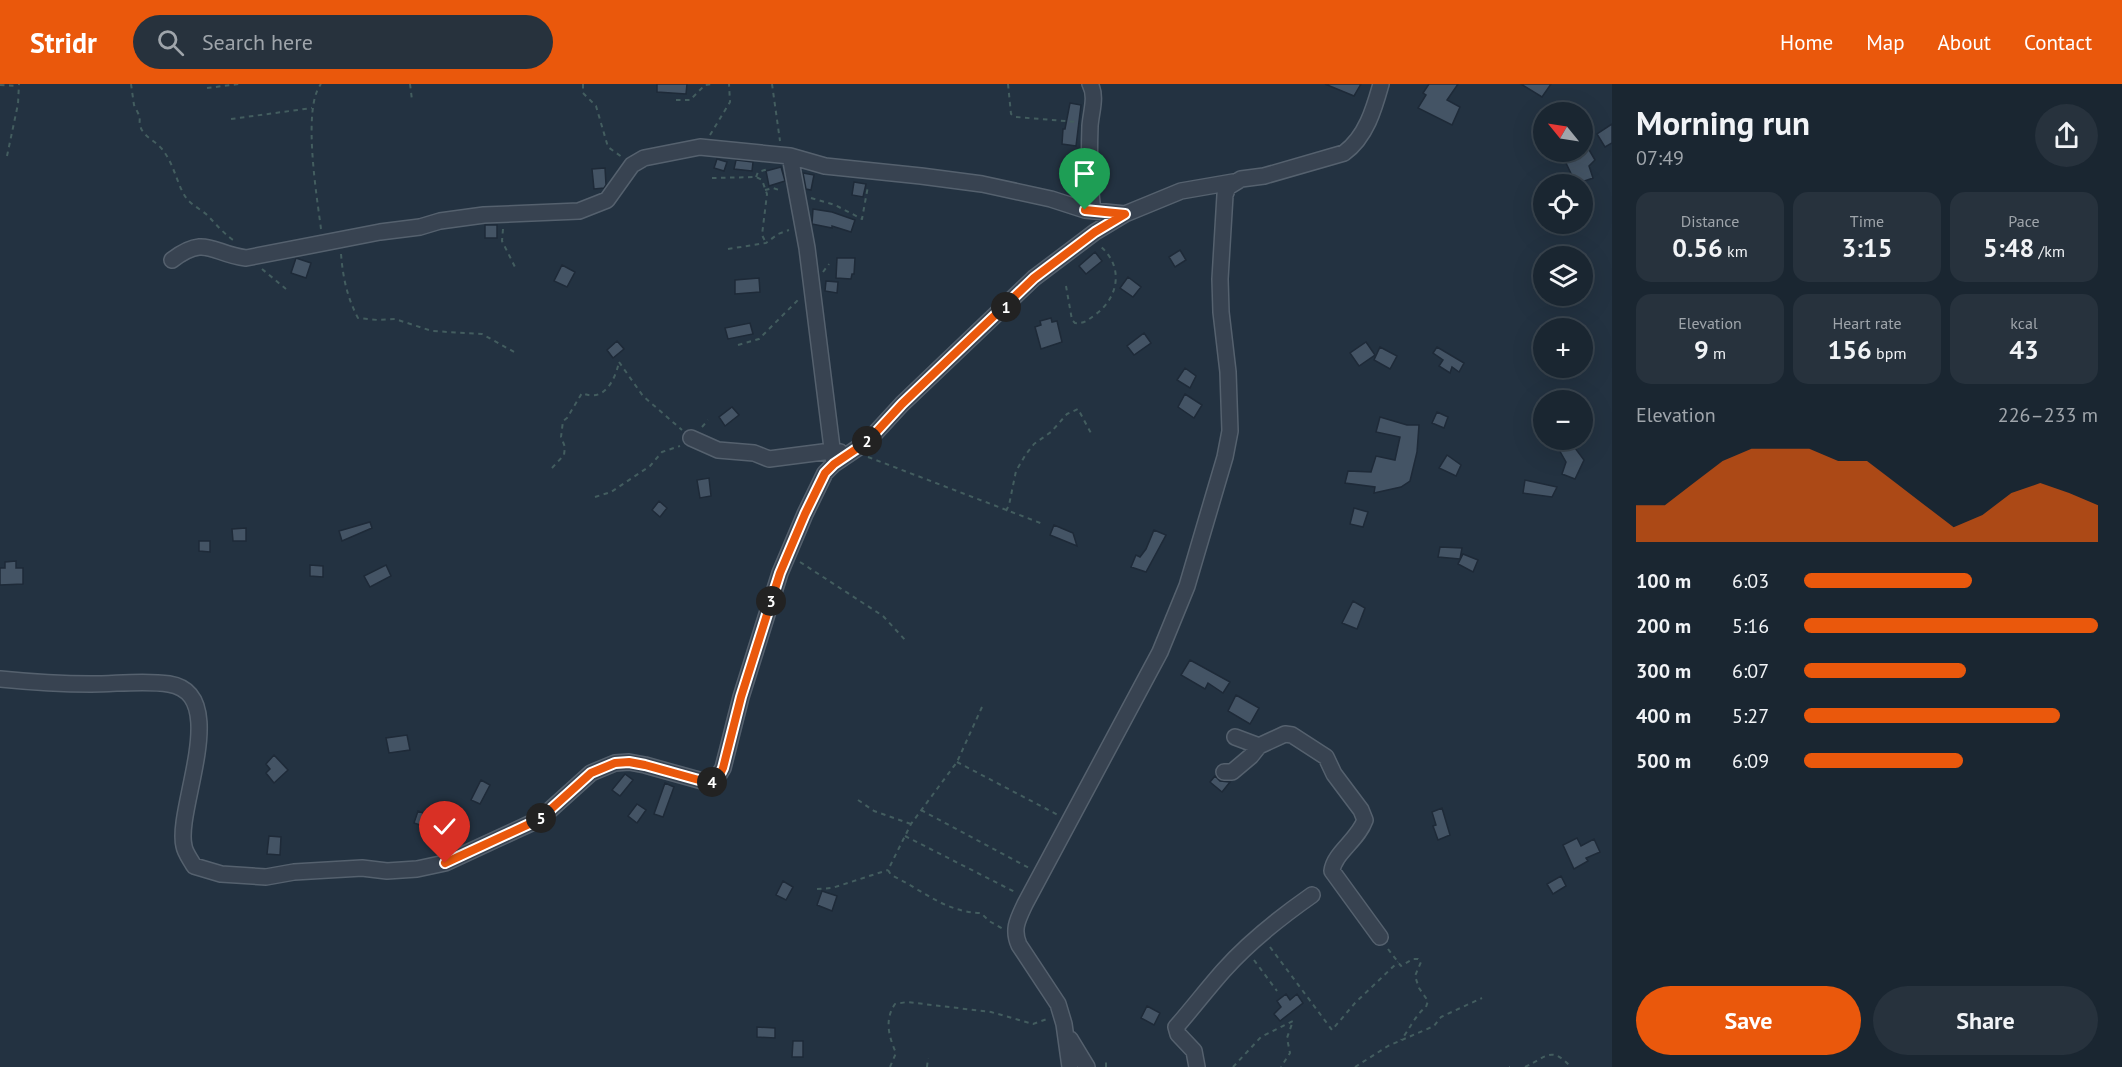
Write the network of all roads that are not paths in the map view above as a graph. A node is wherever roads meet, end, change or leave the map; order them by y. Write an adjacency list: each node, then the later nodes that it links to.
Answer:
1 (1090, 84): 5 (street)
2 (1382, 84): 4 (street)
3 (786, 155): 5 (street); 7 (street); 9 (street)
4 (1233, 182): 6 (street); 16 (street)
5 (1093, 211): 6 (street)
6 (1125, 214): 9 (street)
7 (172, 260)
8 (691, 438): 9 (street)
9 (832, 458): 10 (street)
10 (0, 679)
11 (1235, 737): 12 (street)
12 (1259, 746): 13 (street); 15 (street)
13 (1224, 772)
14 (1312, 895): 19 (street)
15 (1380, 937)
16 (1066, 1032): 17 (street); 18 (street)
17 (1070, 1067)
18 (1087, 1067)
19 (1197, 1067)

